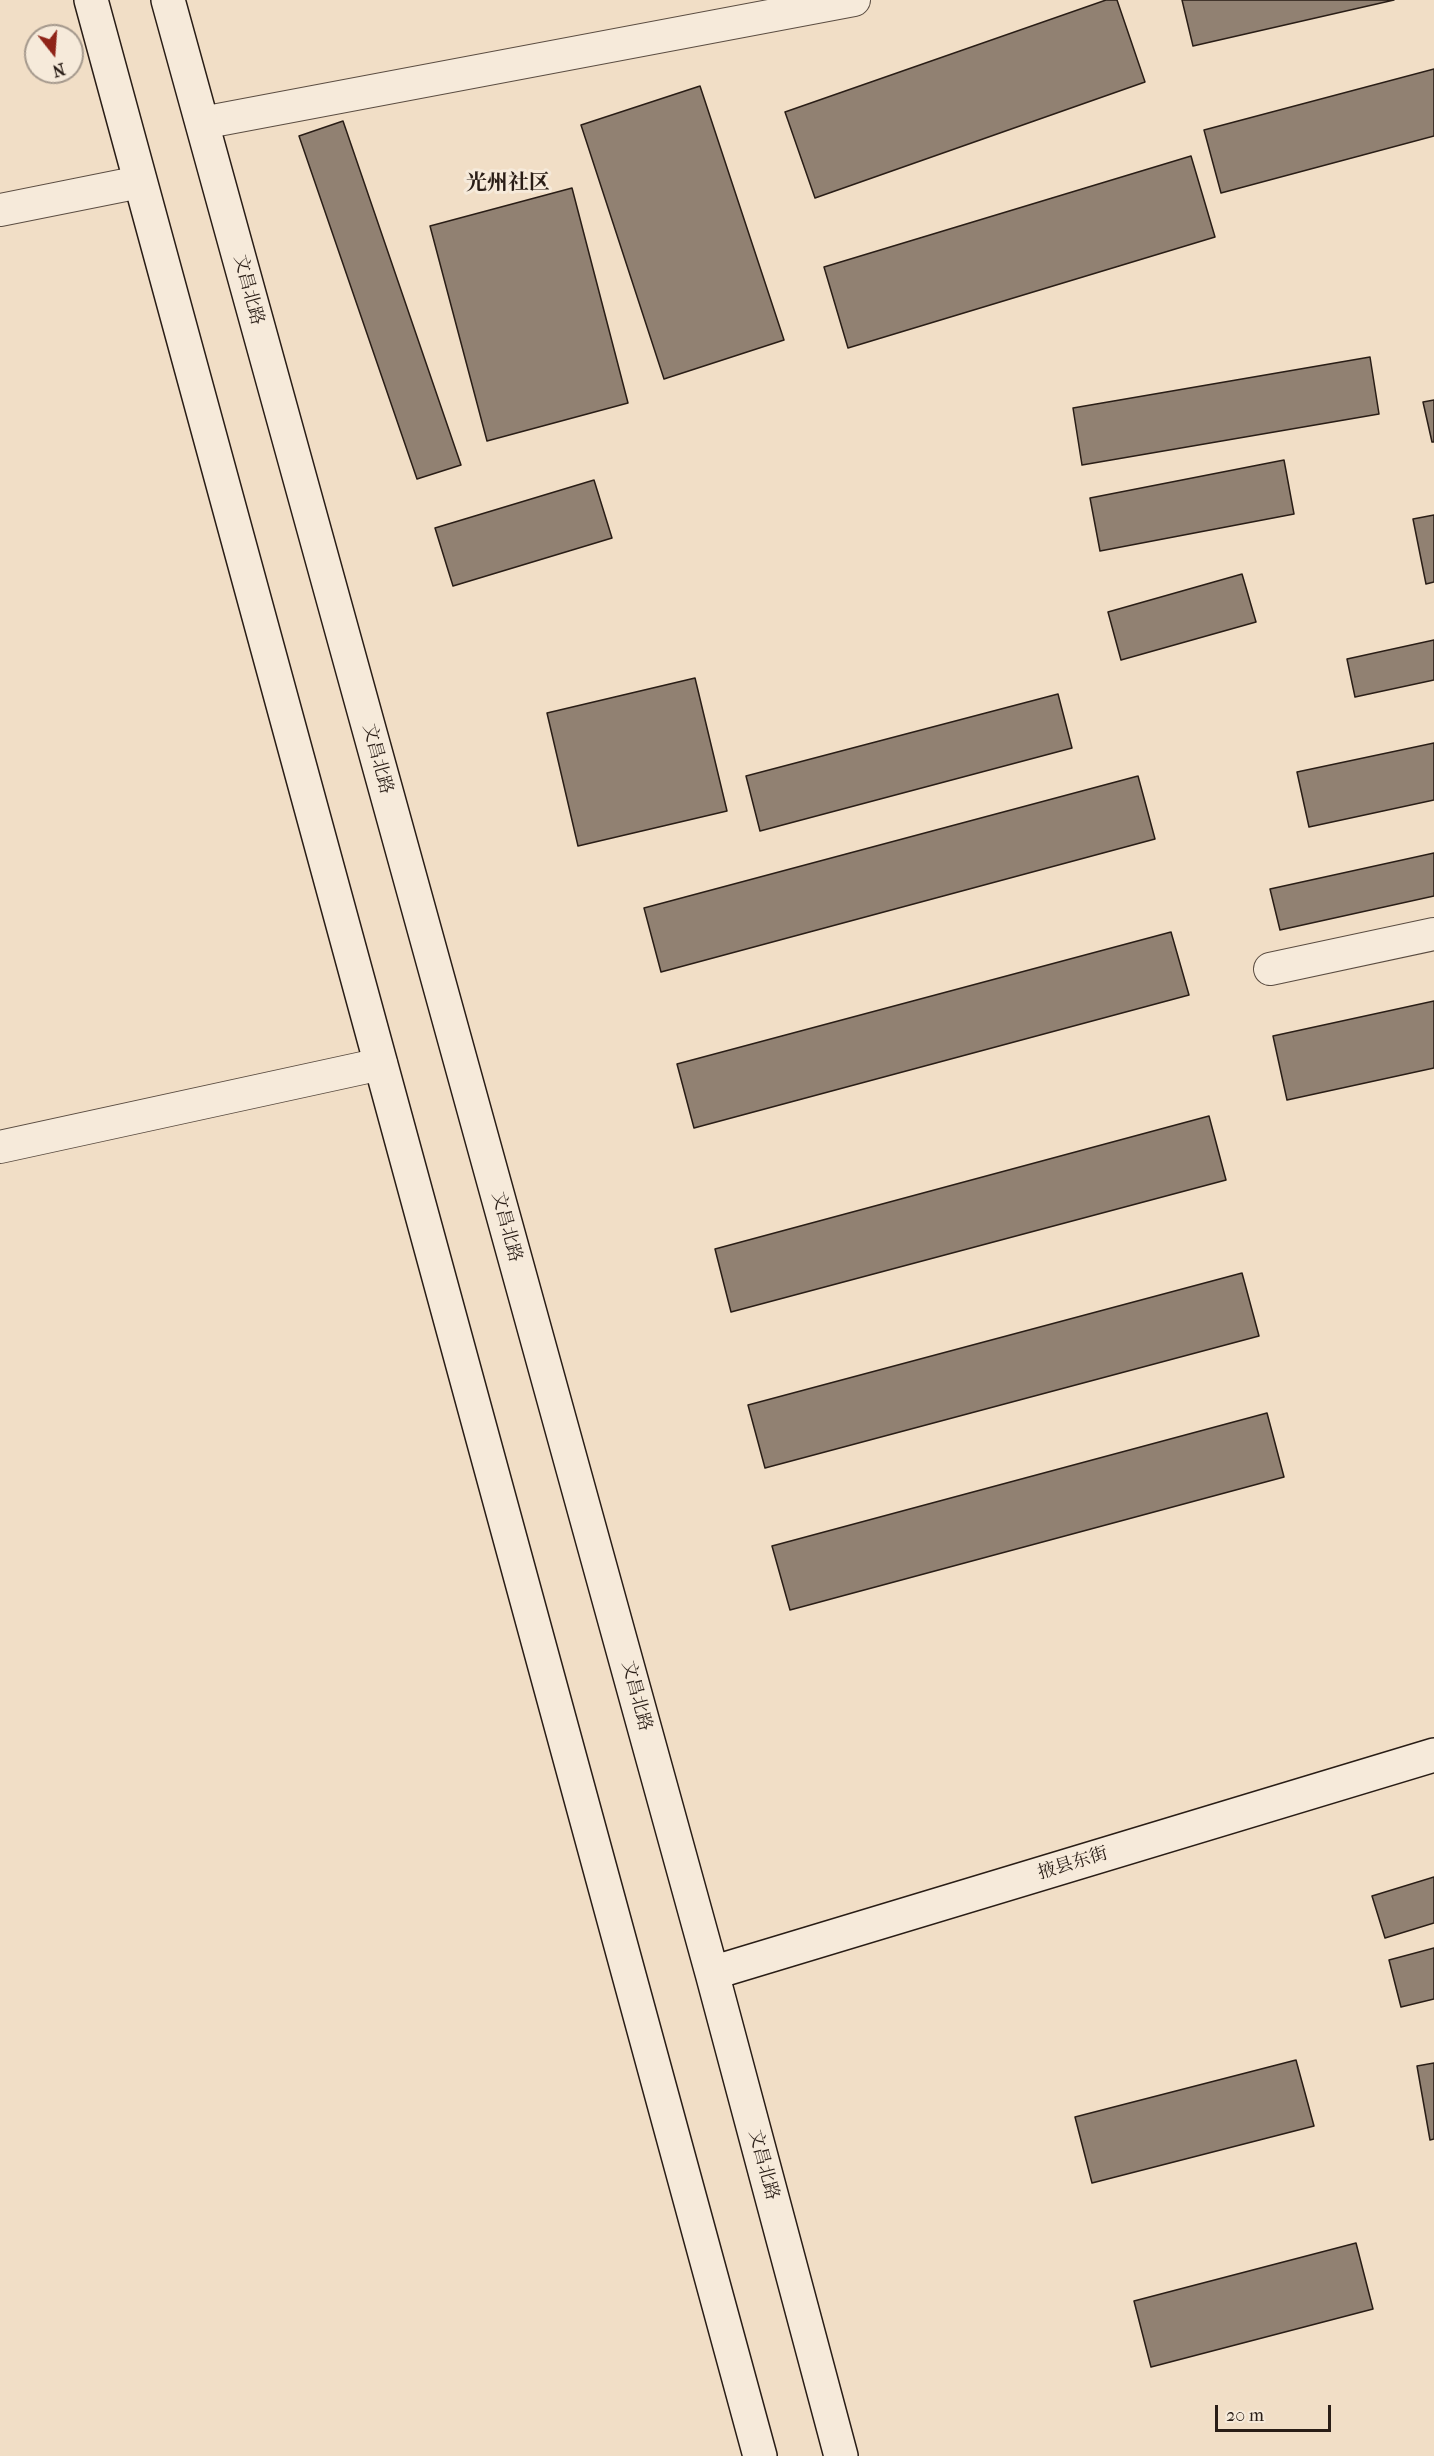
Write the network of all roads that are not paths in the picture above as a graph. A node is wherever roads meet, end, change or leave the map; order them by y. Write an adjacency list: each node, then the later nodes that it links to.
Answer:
1 (91, 0): 5 (main road)
2 (168, 0): 4 (main road, 文昌北路)
3 (854, 0): 4 (street)
4 (202, 123): 12 (main road, 文昌北路)
5 (140, 182): 6 (street); 9 (main road)
6 (0, 210)
7 (1434, 934): 8 (street)
8 (1270, 969)
9 (381, 1064): 10 (street); 13 (main road)
10 (0, 1147)
11 (1434, 1755): 12 (main road, 掖县东街)
12 (712, 1973): 14 (main road, 文昌北路)
13 (760, 2456)
14 (841, 2456)

